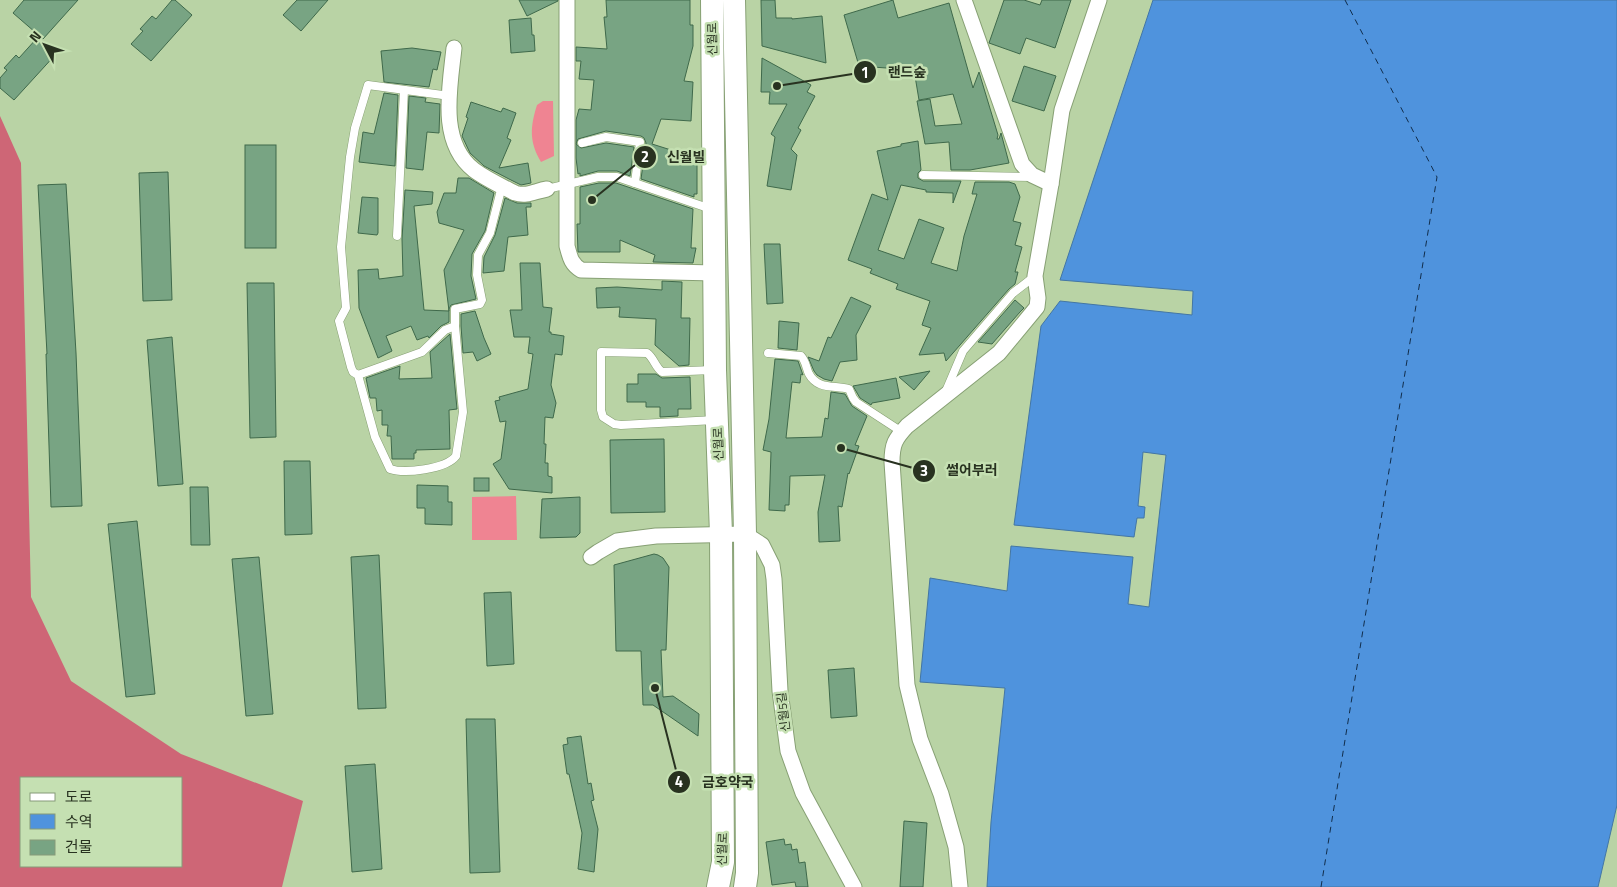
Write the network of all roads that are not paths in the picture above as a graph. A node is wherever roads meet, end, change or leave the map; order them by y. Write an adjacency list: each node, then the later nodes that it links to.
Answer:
1 (567, 0): 13 (street)
2 (712, 0): 17 (street, 신월로)
3 (734, 0): 29 (street, 신월로)
4 (964, 0): 11 (street)
5 (1099, 0): 14 (street)
6 (454, 48): 8 (street)
7 (404, 90): 8 (lane); 18 (lane); 24 (lane)
8 (450, 96): 15 (street)
9 (582, 143): 12 (lane)
10 (923, 175): 11 (lane)
11 (1035, 177): 14 (street)
12 (636, 183): 13 (lane); 17 (lane)
13 (567, 184): 16 (lane); 19 (street)
14 (1051, 184): 20 (street)
15 (502, 186): 16 (street); 21 (lane)
16 (547, 189)
17 (715, 211): 19 (street, 신월로)
18 (397, 236)
19 (715, 273): 23 (street, 신월로)
20 (1035, 276): 25 (lane); 25 (street)
21 (455, 326): 24 (lane); 24 (lane)
22 (768, 353): 27 (lane)
23 (715, 370): 26 (street, 신월로); 26 (lane)
24 (358, 375)
25 (944, 397): 27 (street)
26 (718, 420): 28 (street, 신월로)
27 (902, 432): 34 (street)
28 (721, 534): 29 (street); 30 (street); 31 (street, 신월로)
29 (745, 534): 32 (street, 신월로); 33 (street, 신월5길)
30 (591, 558)
31 (718, 887)
32 (745, 887)
33 (854, 887)
34 (960, 887)

